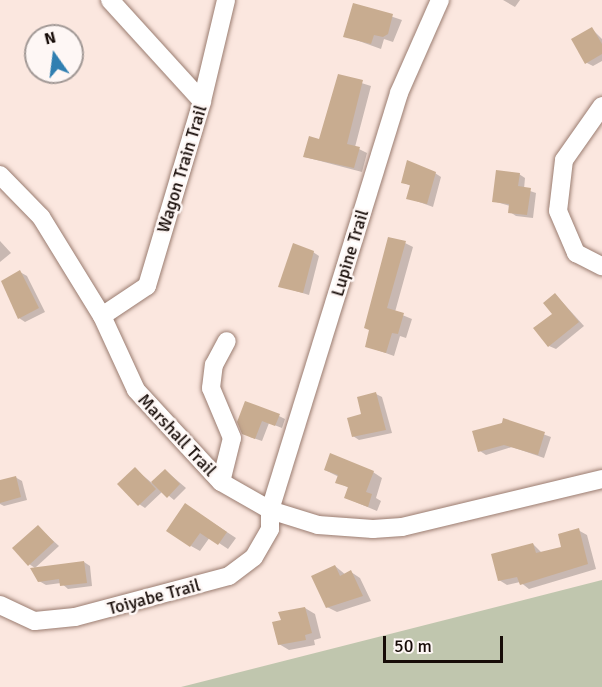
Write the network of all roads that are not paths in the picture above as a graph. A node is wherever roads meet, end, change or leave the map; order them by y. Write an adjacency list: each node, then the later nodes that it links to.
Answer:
1 (110, 0): 4 (street)
2 (226, 0): 4 (street, Wagon Train Trail)
3 (440, 0): 12 (street, Lupine Trail)
4 (202, 101): 8 (street, Wagon Train Trail)
5 (602, 106): 7 (street)
6 (0, 175): 8 (street, Marshall Trail)
7 (602, 266)
8 (102, 316): 11 (street, Marshall Trail)
9 (227, 341): 11 (street)
10 (602, 479): 12 (street, Marshall Trail)
11 (221, 482): 12 (street, Marshall Trail)
12 (270, 510): 13 (street, Toiyabe Trail)
13 (0, 605)

